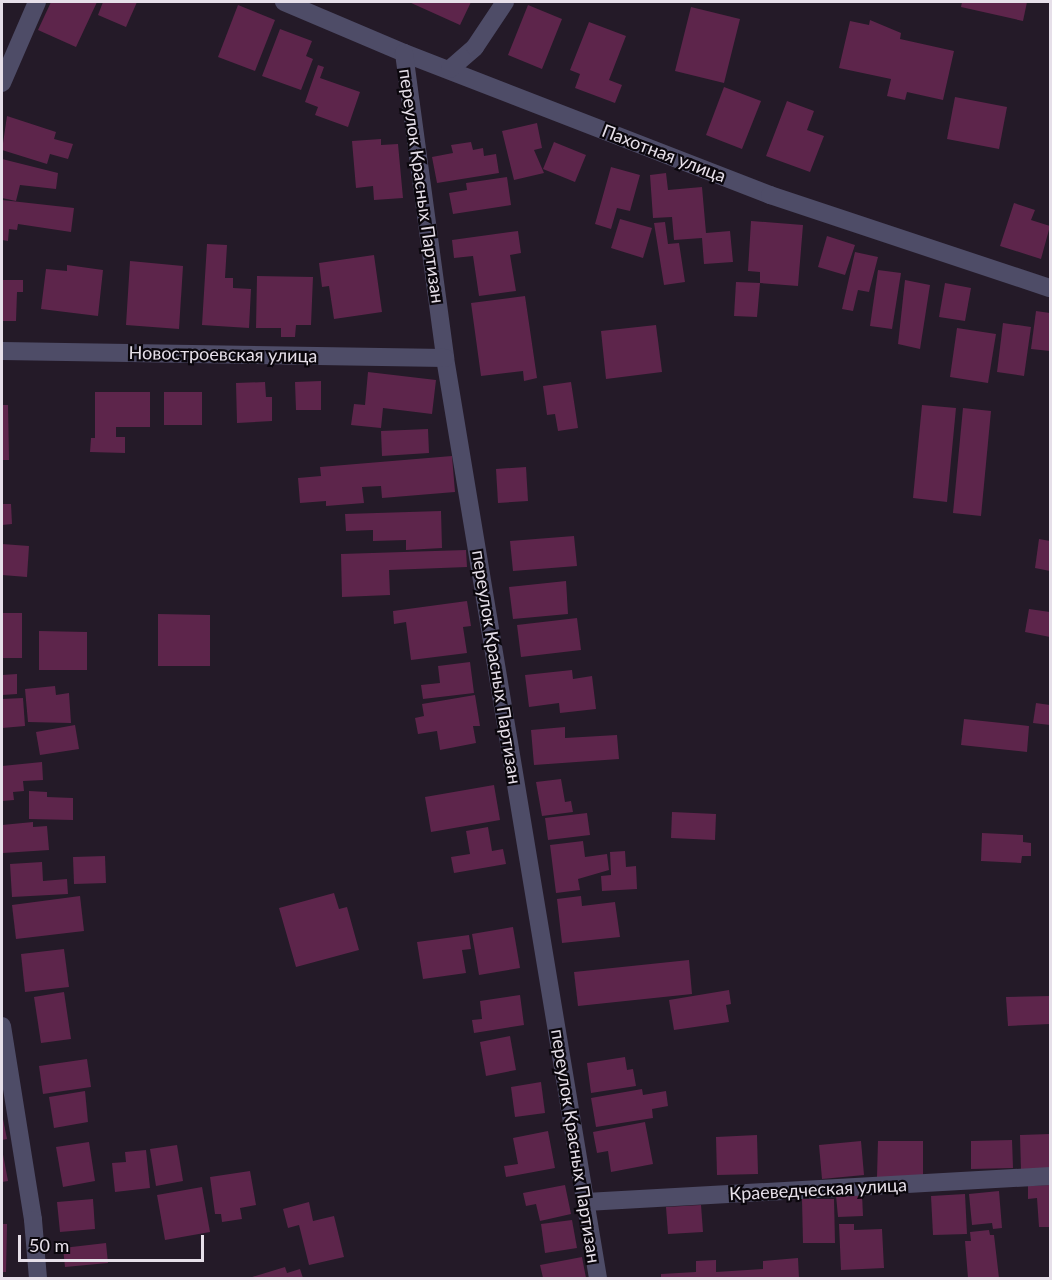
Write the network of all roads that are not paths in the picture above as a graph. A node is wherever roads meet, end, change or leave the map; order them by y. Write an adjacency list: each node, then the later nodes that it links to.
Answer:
1 (37, 2): 6 (street)
2 (284, 2): 4 (street, Пахотная улица)
3 (505, 2): 5 (street)
4 (404, 53): 5 (street, Пахотная улица); 9 (street, переулок Красных Партизан)
5 (450, 69): 7 (street, Пахотная улица)
6 (2, 83)
7 (1050, 288)
8 (2, 351): 9 (street, Новостроевская улица)
9 (446, 358): 12 (street, переулок Красных Партизан)
10 (2, 1026): 13 (street)
11 (1050, 1176): 12 (street, Краеведческая улица)
12 (586, 1202): 14 (street, переулок Красных Партизан)
13 (38, 1278)
14 (598, 1278)

